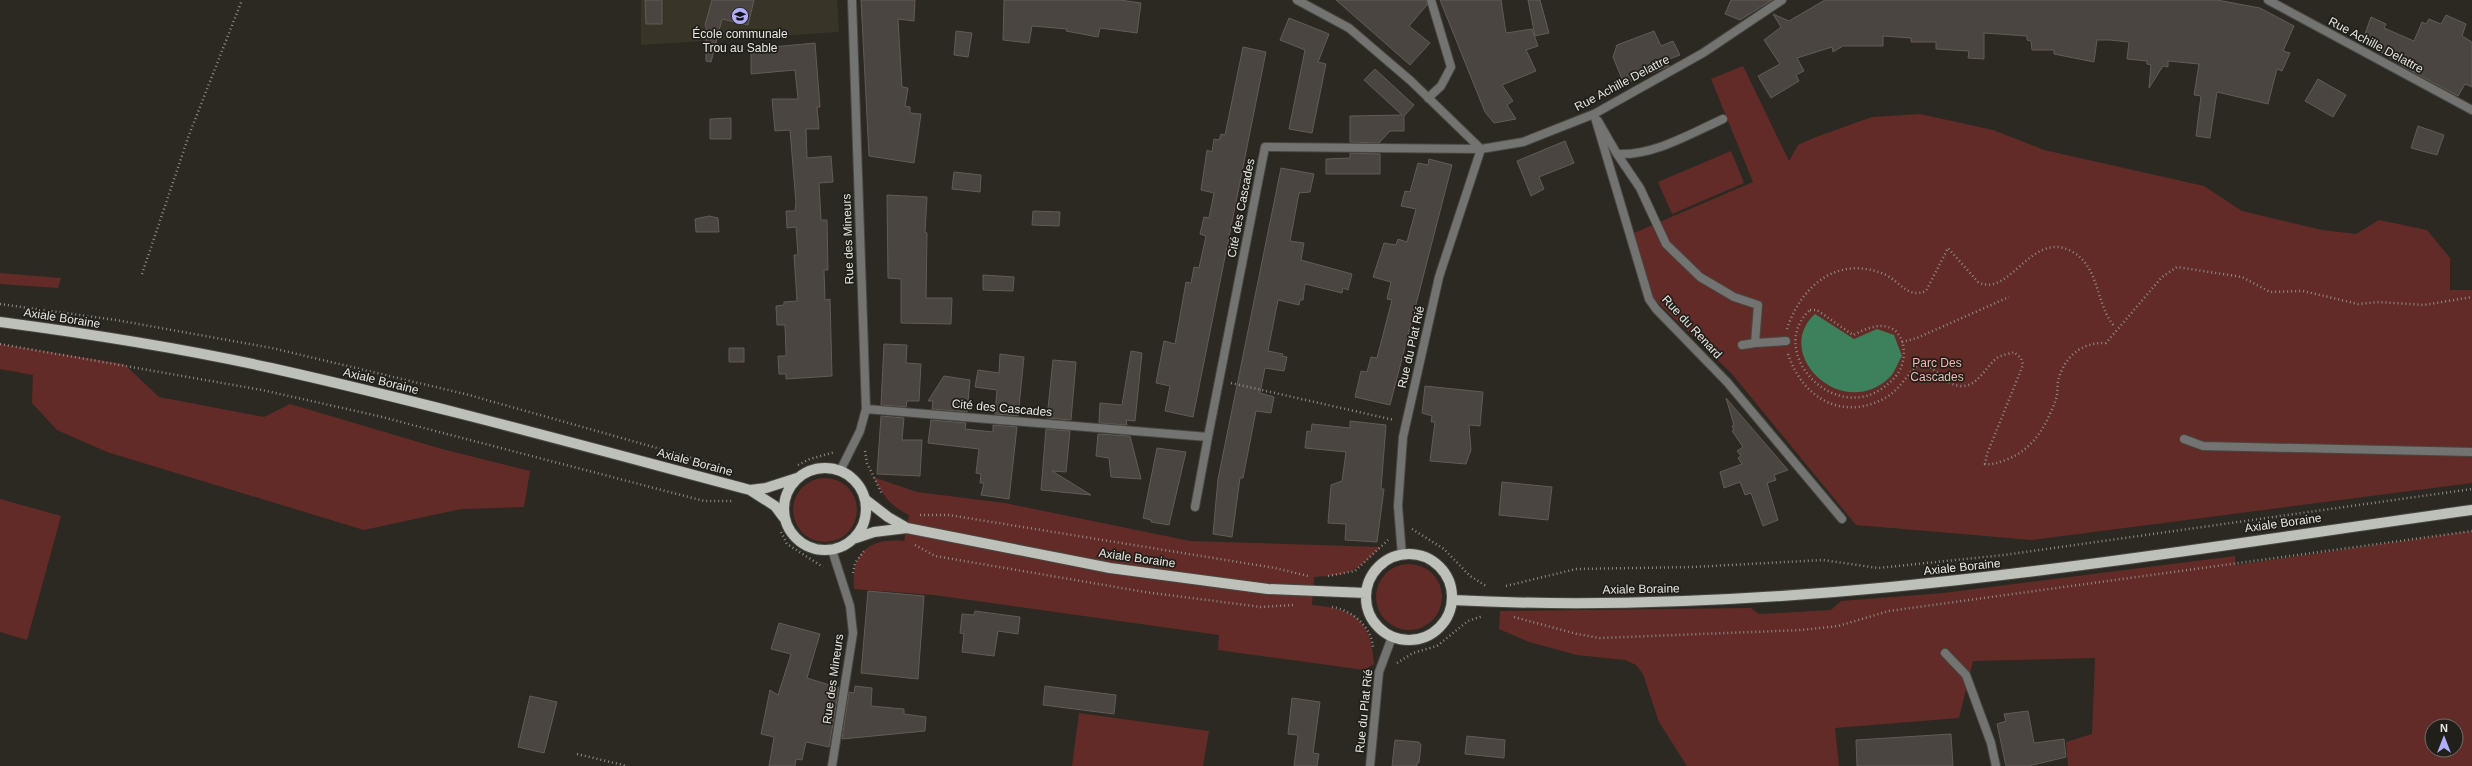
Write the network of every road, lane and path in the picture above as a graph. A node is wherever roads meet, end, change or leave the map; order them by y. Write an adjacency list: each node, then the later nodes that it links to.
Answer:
1 (242, 0): 13 (path)
2 (852, 0): 24 (street, Rue des Mineurs)
3 (1297, 0): 7 (street)
4 (1431, 0): 7 (street)
5 (1782, 0): 9 (street, Rue Achille Delattre)
6 (2268, 0): 8 (street, Rue Achille Delattre)
7 (1428, 98): 11 (street)
8 (2472, 110)
9 (1594, 114): 11 (street, Rue Achille Delattre); 12 (street); 39 (street, Rue du Renard)
10 (1723, 119): 12 (street)
11 (1481, 149): 23 (street, Cité des Cascades); 25 (street, Rue du Plat Rié)
12 (1617, 154): 20 (street)
13 (142, 274)
14 (2009, 297): 19 (path)
15 (2472, 297): 18 (path)
16 (0, 322): 32 (main road, Axiale Boraine)
17 (2114, 326): 18 (path)
18 (1786, 341): 20 (street)
19 (1902, 342): 19 (path)
20 (1755, 343): 22 (street)
21 (0, 344): 34 (path)
22 (1742, 345)
23 (1219, 381): 25 (path); 26 (street, Cité des Cascades)
24 (866, 409): 26 (street, Cité des Cascades); 29 (street, Rue des Mineurs)
25 (1406, 423): 46 (street, Rue du Plat Rié)
26 (1208, 437): 35 (street, Cité des Cascades)
27 (2184, 439): 28 (street)
28 (2472, 452)
29 (840, 471): 30 (main road); 33 (main road)
30 (798, 478): 32 (main road); 38 (main road)
31 (2472, 489): 49 (path)
32 (750, 490): 38 (main road)
33 (866, 500): 40 (main road); 43 (main road)
34 (739, 501)
35 (1195, 507)
36 (2472, 510): 52 (main road, Axiale Boraine)
37 (917, 515): 47 (path)
38 (784, 518): 45 (main road)
39 (1842, 519)
40 (907, 528): 43 (main road); 51 (main road, Axiale Boraine); 53 (path)
41 (1412, 529): 50 (path)
42 (2472, 531): 56 (path)
43 (856, 538): 45 (main road)
44 (1389, 539): 48 (path)
45 (832, 550): 62 (street, Rue des Mineurs)
46 (1402, 555): 51 (main road); 52 (main road)
47 (1314, 577)
48 (1321, 577)
49 (1500, 588)
50 (1492, 590)
51 (1366, 593): 57 (main road)
52 (1452, 600): 57 (main road)
53 (1297, 605)
54 (1327, 606): 59 (path)
55 (1487, 615): 59 (path)
56 (1509, 615)
57 (1392, 637): 59 (street, Rue du Plat Rié)
58 (1944, 653): 64 (street)
59 (1382, 665): 63 (street, Rue du Plat Rié)
60 (577, 754): 61 (path)
61 (627, 766)
62 (832, 766)
63 (1370, 766)
64 (1996, 766)

